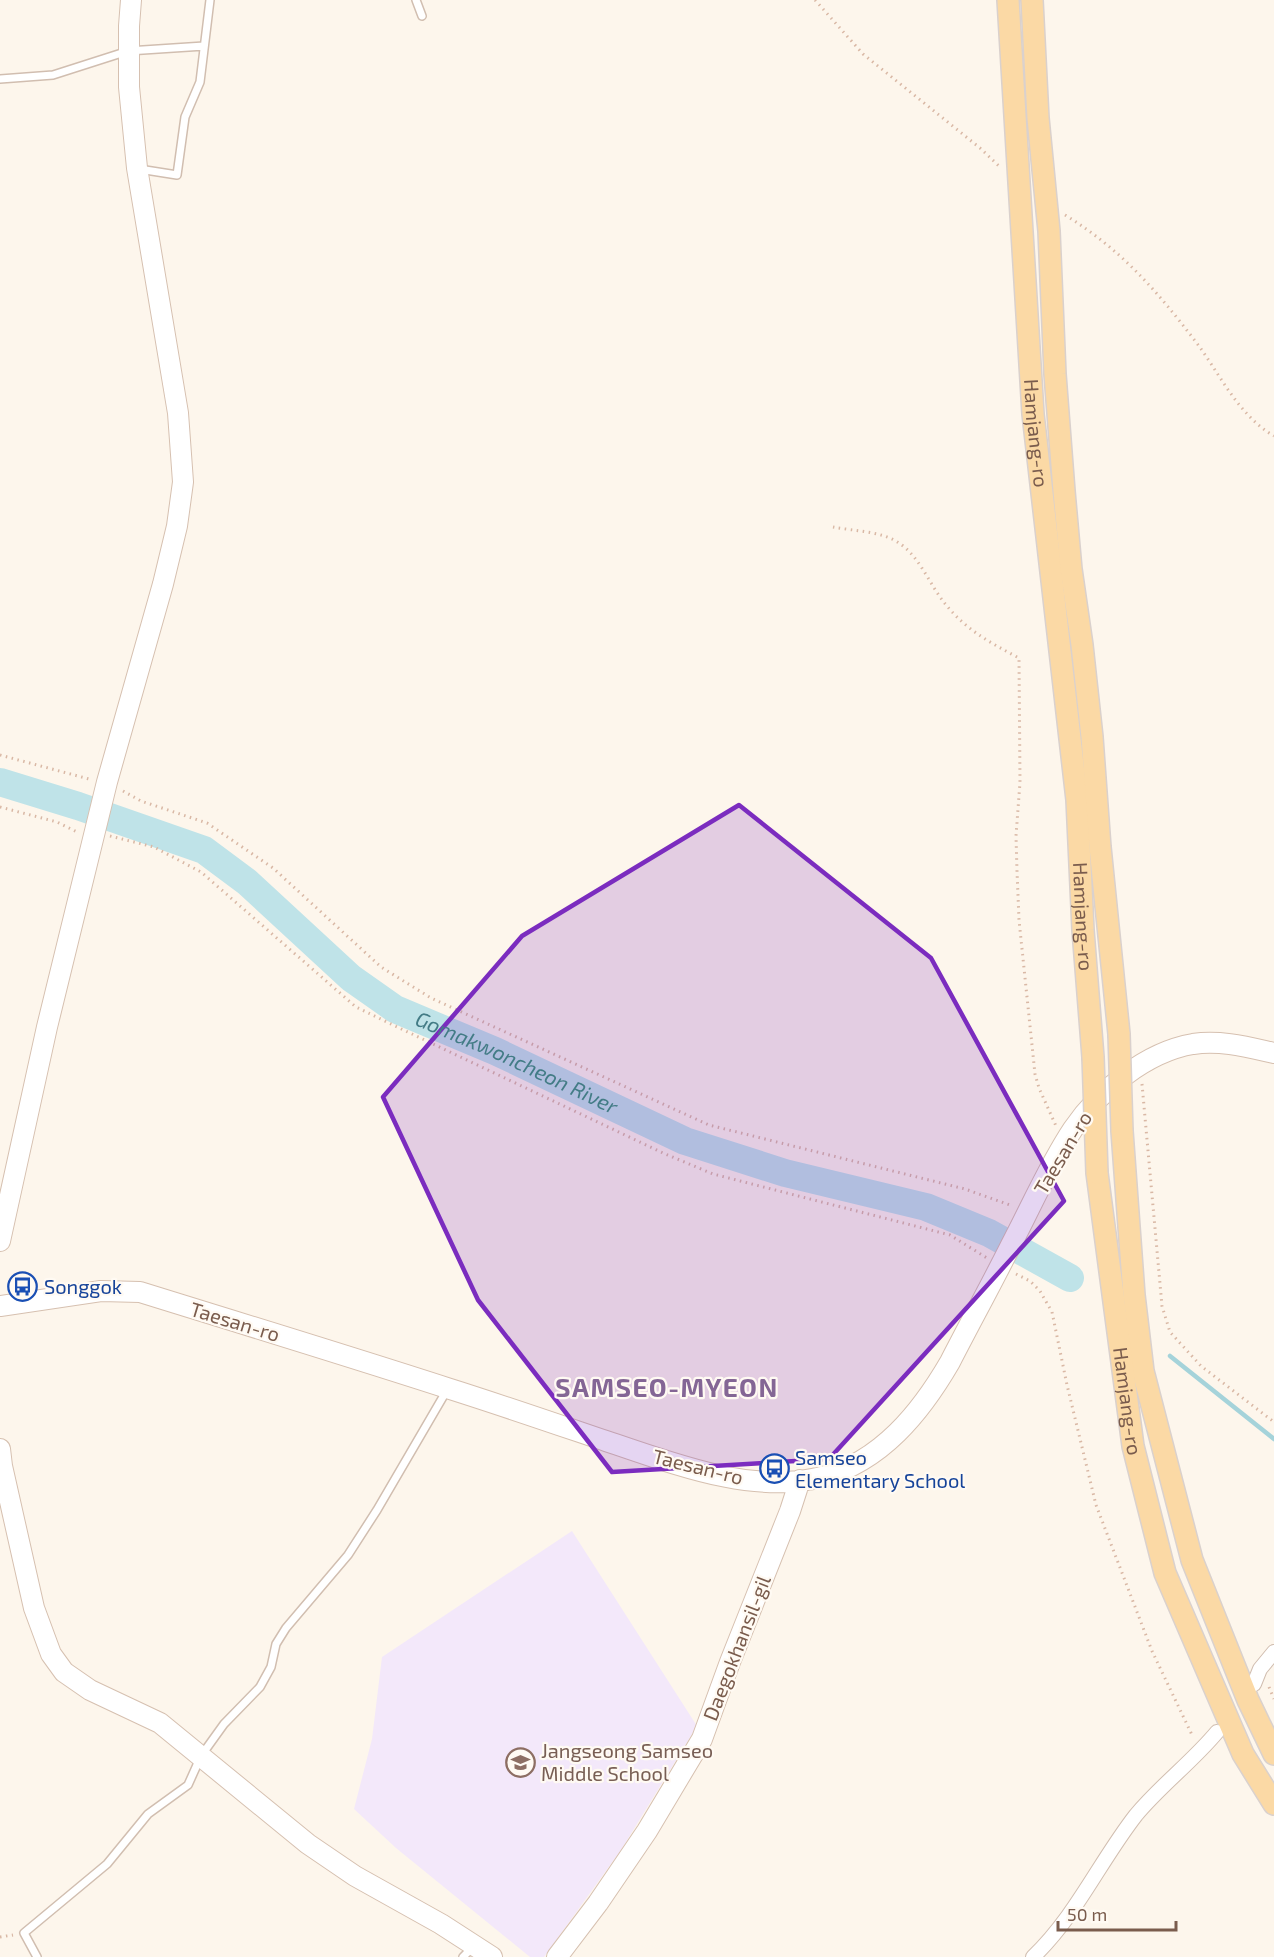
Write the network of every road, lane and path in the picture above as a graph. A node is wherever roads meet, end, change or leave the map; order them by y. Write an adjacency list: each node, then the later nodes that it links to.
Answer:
1 (131, 0): 8 (street)
2 (210, 0): 7 (lane)
3 (416, 0): 6 (lane)
4 (1008, 0): 33 (main road, Hamjang-ro, bridge)
5 (1032, 0): 31 (main road, Hamjang-ro, bridge)
6 (422, 16)
7 (204, 46): 8 (lane); 10 (lane)
8 (128, 51): 9 (lane); 10 (street)
9 (0, 79)
10 (137, 168): 13 (street)
11 (833, 527): 18 (path)
12 (0, 756): 13 (path)
13 (106, 788): 15 (street); 19 (path)
14 (0, 807): 15 (path)
15 (94, 836): 20 (street); 21 (path)
16 (1274, 1053): 17 (street, Taesan-ro)
17 (1141, 1064): 18 (street, Taesan-ro); 24 (path)
18 (1065, 1144): 19 (street, Taesan-ro)
19 (1026, 1218): 21 (street, Taesan-ro)
20 (0, 1241)
21 (1003, 1262): 26 (street, Taesan-ro); 30 (path)
22 (0, 1306): 23 (street, Taesan-ro)
23 (448, 1388): 26 (street, Taesan-ro); 32 (lane)
24 (1274, 1422)
25 (0, 1449): 32 (street)
26 (800, 1480): 37 (street, Daegokhansil-gil)
27 (1274, 1652): 28 (street)
28 (1254, 1684)
29 (1217, 1732): 30 (street)
30 (1200, 1753): 38 (street)
31 (1274, 1754)
32 (201, 1756): 34 (street); 35 (lane)
33 (1274, 1804)
34 (469, 1951): 36 (street)
35 (37, 1957)
36 (492, 1957)
37 (557, 1957)
38 (1033, 1957)

